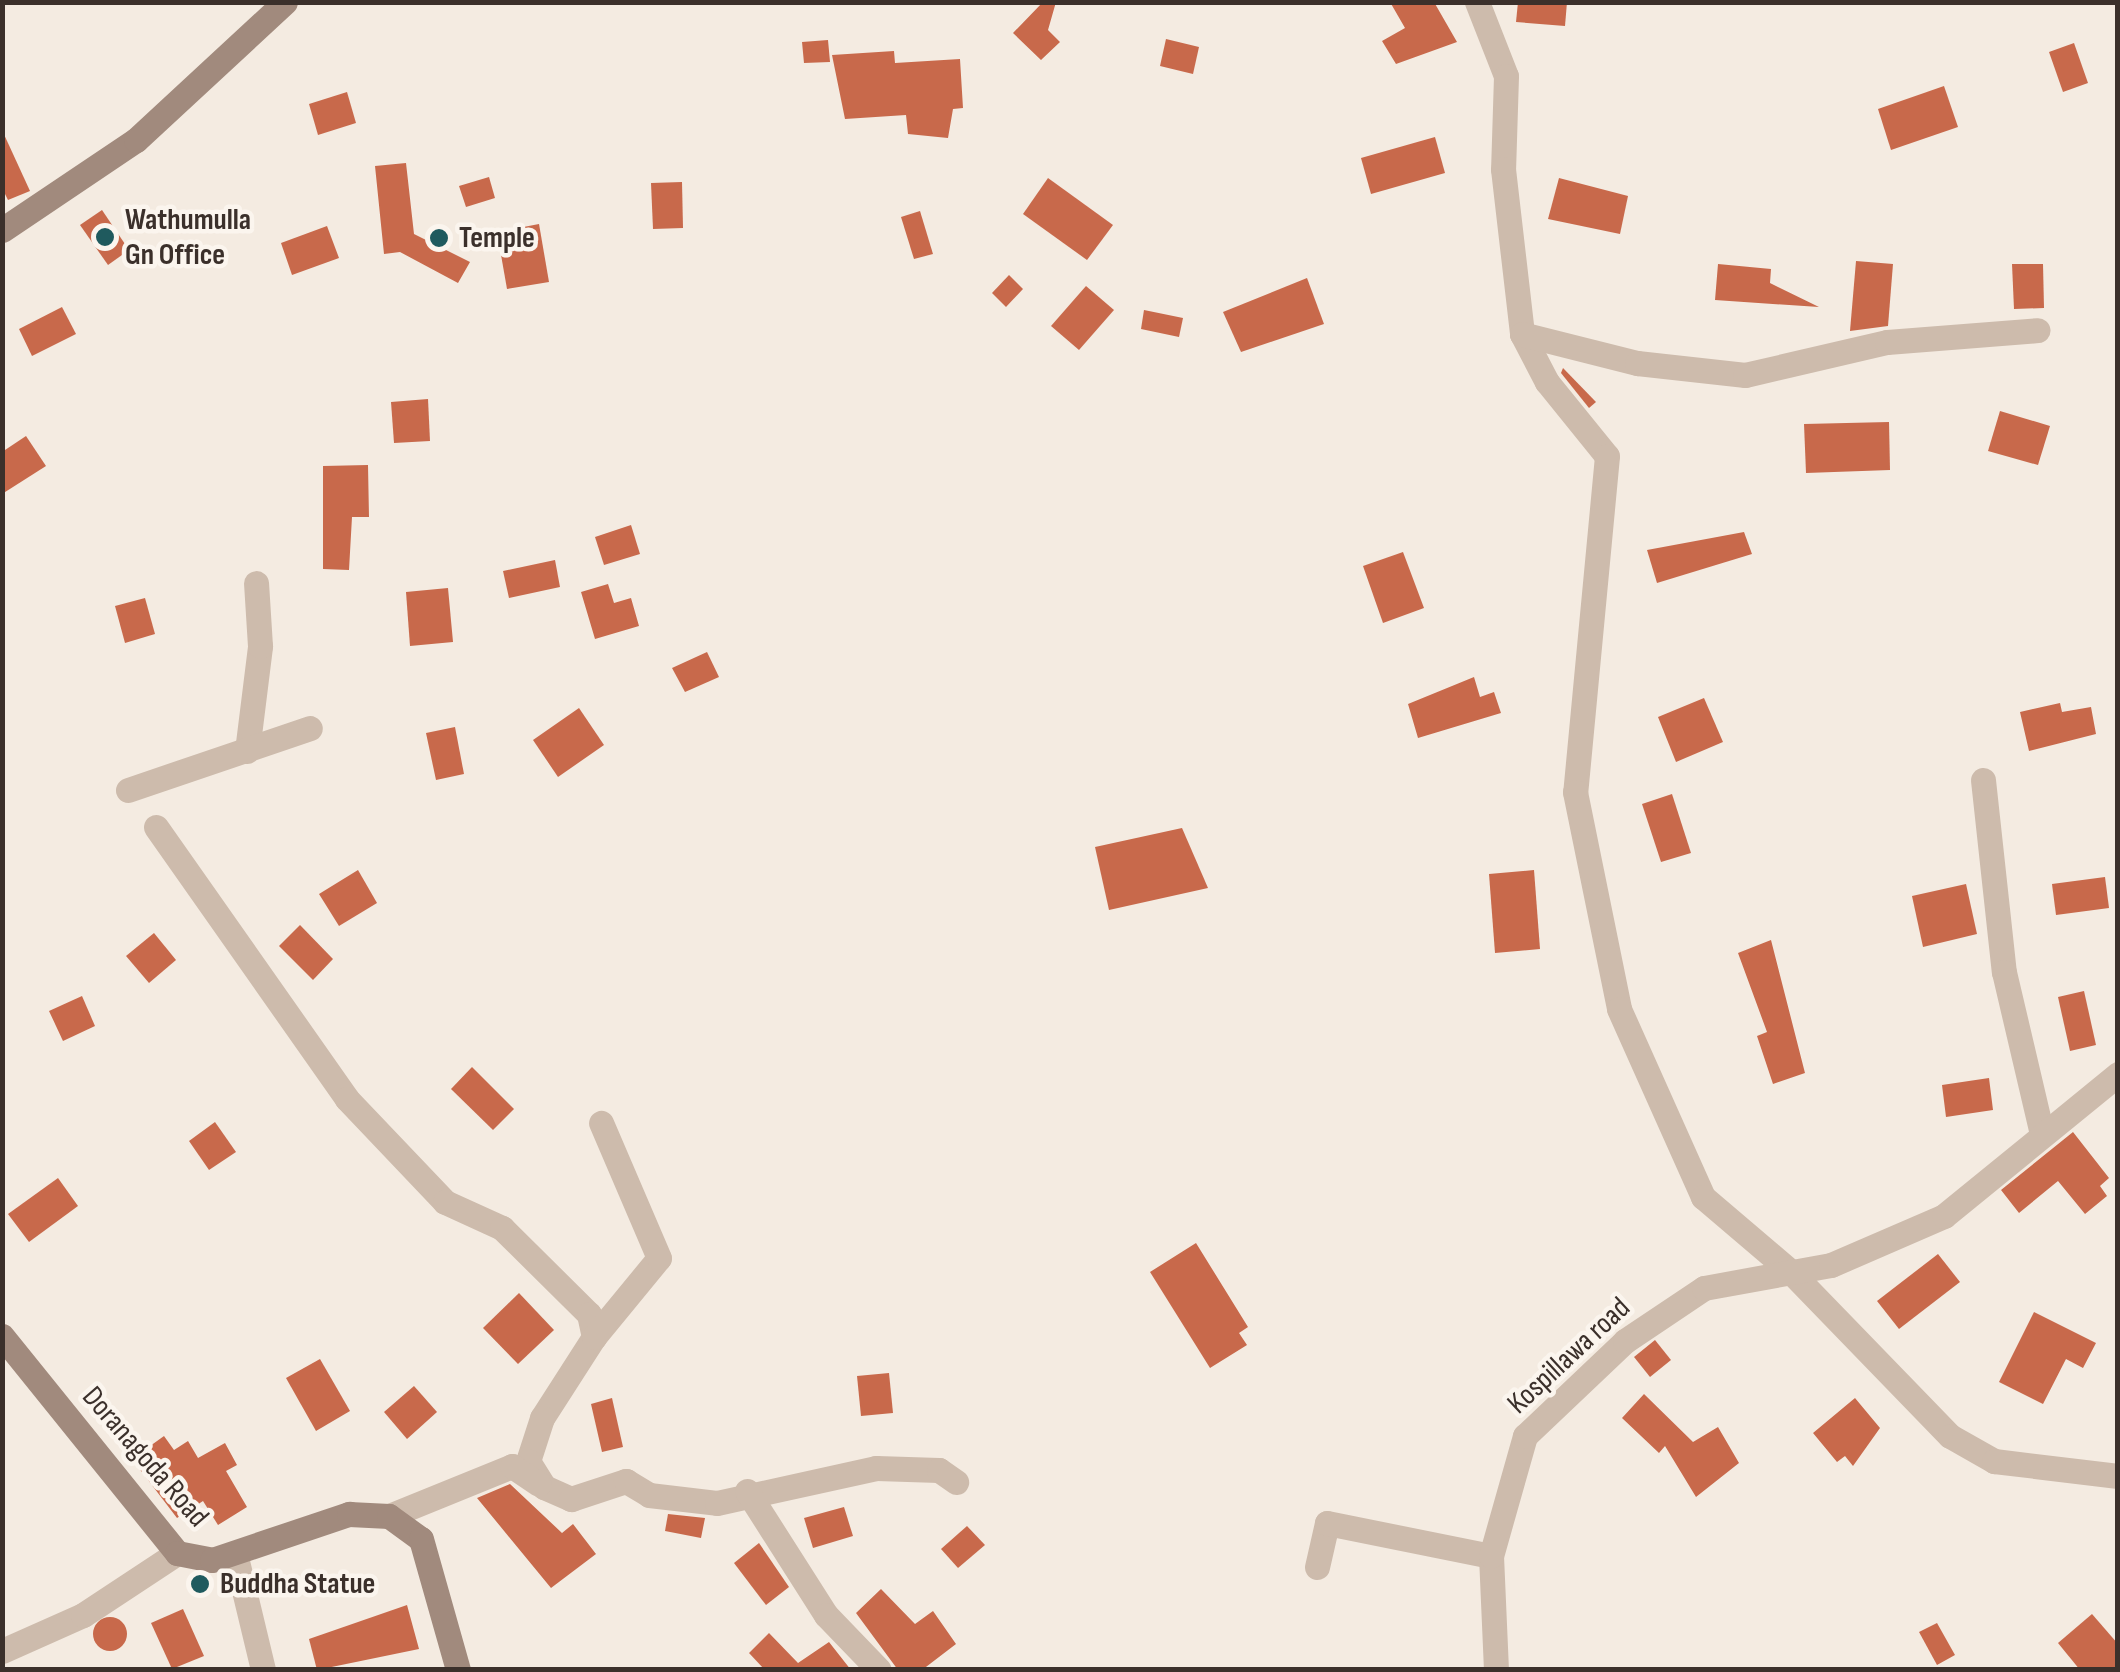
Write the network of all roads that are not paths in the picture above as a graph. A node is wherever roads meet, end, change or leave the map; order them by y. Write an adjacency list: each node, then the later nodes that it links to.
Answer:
1 (285, 2): 3 (street)
2 (1477, 2): 5 (street)
3 (2, 230)
4 (2038, 330): 5 (street)
5 (1522, 334): 15 (street)
6 (256, 582): 8 (street)
7 (310, 728): 8 (street)
8 (247, 752): 10 (street)
9 (1983, 780): 14 (street)
10 (128, 790)
11 (156, 827): 17 (street)
12 (2118, 1074): 14 (street, Kospillawa road)
13 (601, 1123): 17 (street)
14 (2042, 1134): 15 (street, Kospillawa road)
15 (1792, 1272): 18 (street); 25 (street, Kospillawa road)
16 (2, 1336): 23 (street, Doranagoda Road)
17 (594, 1336): 20 (street)
18 (2118, 1476)
19 (956, 1482): 21 (street)
20 (544, 1486): 21 (street); 22 (street)
21 (747, 1491): 30 (street)
22 (389, 1516): 24 (street, Doranagoda Road); 29 (street)
23 (177, 1552): 24 (street, Doranagoda Road); 27 (street)
24 (235, 1553): 28 (street)
25 (1490, 1556): 26 (street); 31 (street, Kospillawa road)
26 (1317, 1567)
27 (2, 1651)
28 (263, 1670)
29 (458, 1670)
30 (879, 1670)
31 (1496, 1670)

